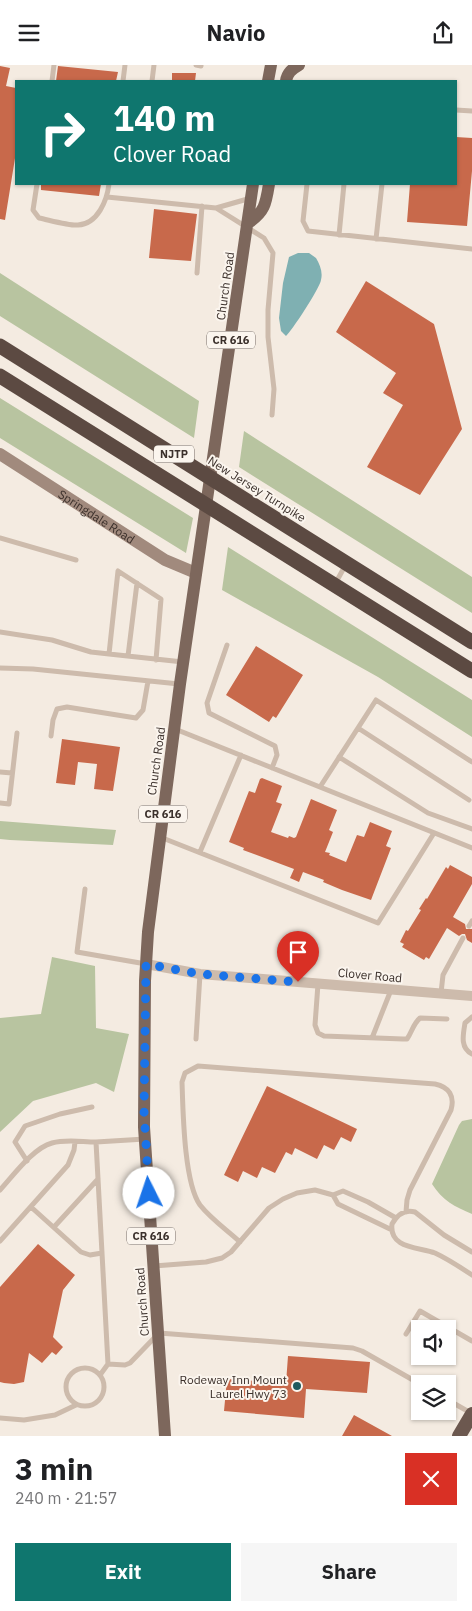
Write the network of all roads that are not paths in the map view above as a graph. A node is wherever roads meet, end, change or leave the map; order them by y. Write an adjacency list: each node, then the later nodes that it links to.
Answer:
1 (54, 65): 8 (lane)
2 (125, 65): 9 (lane)
3 (154, 65): 10 (lane)
4 (196, 65): 7 (lane)
5 (271, 65): 11 (main road)
6 (299, 65): 12 (main road)
7 (201, 66)
8 (52, 80)
9 (123, 80)
10 (152, 80)
11 (268, 80)
12 (286, 80)
13 (457, 110): 14 (lane)
14 (472, 111)
15 (37, 185): 22 (lane)
16 (109, 185): 22 (lane)
17 (253, 185): 23 (main road, Church Road / CR 616)
18 (269, 185): 26 (main road)
19 (307, 185): 27 (lane)
20 (344, 185): 27 (lane)
21 (382, 185): 28 (lane)
22 (107, 197): 24 (lane)
23 (251, 198): 25 (lane); 26 (main road, Church Road / CR 616)
24 (202, 206): 25 (lane); 30 (lane)
25 (216, 208): 26 (lane)
26 (247, 225): 33 (lane); 38 (main road, Church Road / CR 616)
27 (339, 235): 28 (lane)
28 (376, 239): 29 (lane)
29 (472, 249)
30 (197, 273)
31 (0, 346): 37 (highway, New Jersey Turnpike / NJTP)
32 (0, 376): 40 (highway, NJTP)
33 (272, 415)
34 (0, 454): 38 (main road, Springdale Road)
35 (0, 538): 36 (lane)
36 (76, 560)
37 (347, 563): 40 (lane); 42 (highway, New Jersey Turnpike / NJTP)
38 (196, 573): 47 (main road, Church Road / CR 616)
39 (137, 583): 44 (lane); 45 (lane); 46 (lane)
40 (335, 584): 49 (highway, NJTP)
41 (0, 632): 44 (lane)
42 (472, 642)
43 (227, 645): 59 (lane)
44 (109, 654): 45 (lane)
45 (128, 657): 46 (lane)
46 (156, 660): 47 (lane)
47 (183, 663): 51 (main road, Church Road / CR 616)
48 (0, 668): 50 (lane)
49 (472, 671)
50 (148, 681): 51 (lane); 55 (lane)
51 (180, 684): 53 (main road, Church Road / CR 616)
52 (358, 728): 57 (lane); 58 (lane); 63 (lane)
53 (175, 729): 56 (lane); 67 (main road, Church Road / CR 616)
54 (17, 733): 61 (lane)
55 (52, 737)
56 (240, 755): 59 (lane); 69 (lane)
57 (339, 757): 62 (lane); 65 (lane)
58 (472, 762)
59 (272, 768): 62 (lane)
60 (0, 772): 61 (lane)
61 (12, 773): 64 (lane)
62 (320, 787): 66 (lane)
63 (470, 800)
64 (0, 803)
65 (472, 829)
66 (434, 833): 68 (lane); 69 (lane)
67 (160, 837): 69 (lane); 72 (main road, Church Road / CR 616)
68 (472, 848)
69 (200, 853)
70 (86, 889): 72 (lane)
71 (463, 938): 76 (lane)
72 (146, 964): 73 (street, Clover Road); 84 (main road, Church Road / CR 616)
73 (200, 974): 74 (street, Clover Road); 81 (lane)
74 (318, 983): 75 (street, Clover Road); 80 (lane)
75 (391, 989): 76 (street, Clover Road); 80 (lane)
76 (441, 994): 77 (street, Clover Road)
77 (472, 996)
78 (472, 1017): 82 (lane)
79 (447, 1019): 80 (lane)
80 (372, 1038)
81 (196, 1039)
82 (472, 1054)
83 (92, 1107): 87 (lane)
84 (145, 1139): 86 (lane); 100 (main road, Church Road / CR 616)
85 (75, 1142): 86 (lane); 87 (lane); 91 (lane)
86 (96, 1142): 88 (lane)
87 (27, 1161): 89 (lane)
88 (98, 1179): 94 (lane); 99 (lane)
89 (0, 1190)
90 (333, 1195): 93 (lane); 95 (lane); 97 (lane)
91 (31, 1207): 94 (lane); 96 (lane)
92 (406, 1212): 93 (lane); 97 (lane); 98 (lane)
93 (396, 1218): 95 (lane)
94 (54, 1227): 99 (lane)
95 (392, 1231): 101 (lane)
96 (0, 1241)
97 (240, 1242): 100 (lane)
98 (472, 1252)
99 (102, 1253): 105 (lane)
100 (153, 1266): 102 (main road, Church Road / CR 616)
101 (472, 1274)
102 (159, 1333): 105 (lane); 107 (lane); 112 (main road, Church Road / CR 616)
103 (406, 1334): 104 (lane)
104 (472, 1341)
105 (108, 1364): 106 (lane)
106 (100, 1375): 108 (lane); 108 (lane)
107 (411, 1379)
108 (76, 1405): 111 (lane)
109 (456, 1405): 110 (lane)
110 (472, 1414): 113 (highway)
111 (0, 1418)
112 (165, 1436)
113 (459, 1436)

